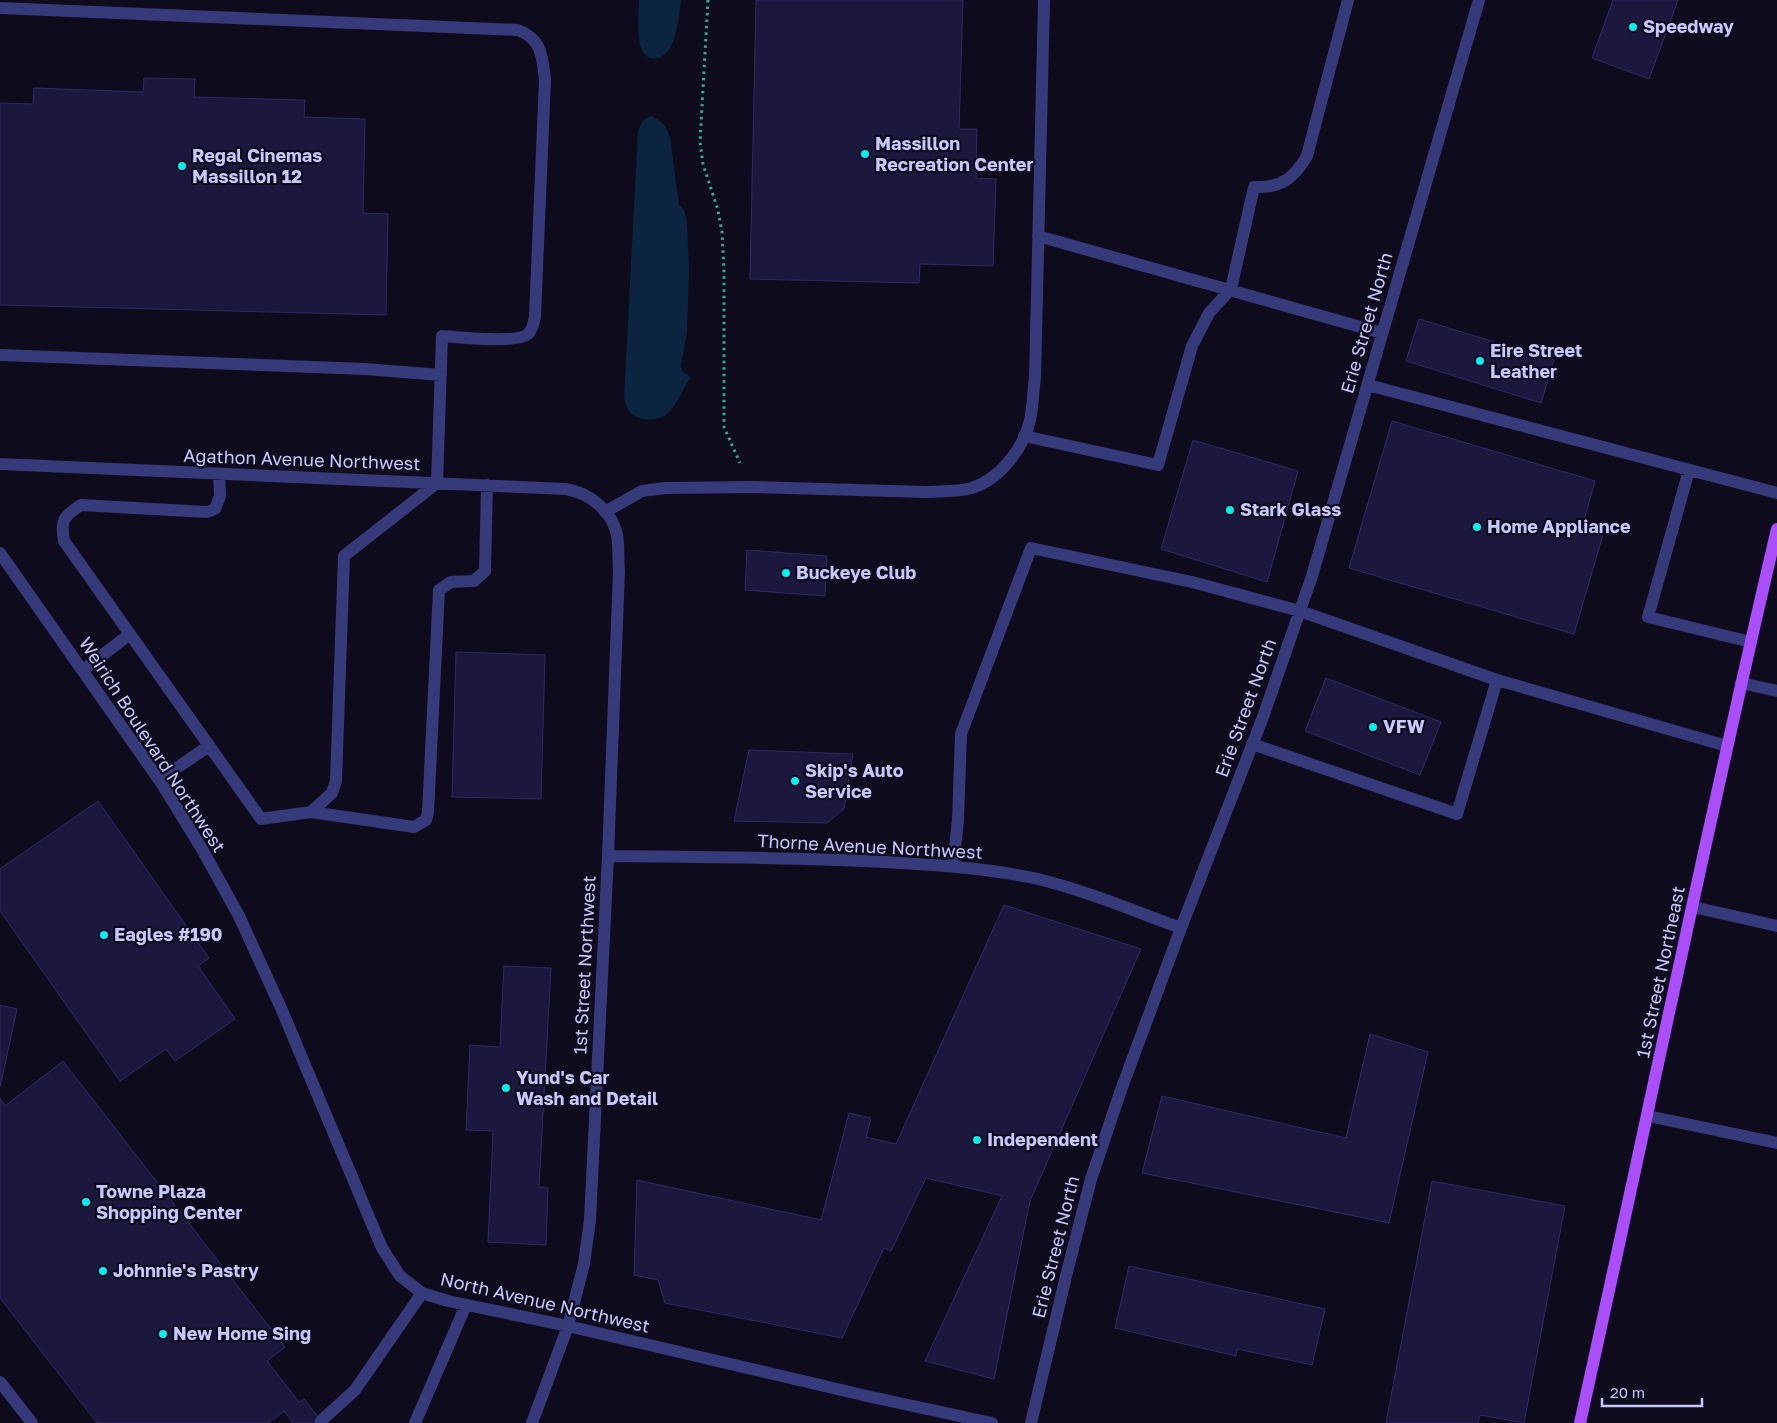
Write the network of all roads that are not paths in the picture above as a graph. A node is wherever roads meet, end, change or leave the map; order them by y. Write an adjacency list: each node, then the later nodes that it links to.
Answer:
1 (1044, 0): 5 (street)
2 (1348, 0): 6 (street)
3 (1479, 0): 7 (street, Erie Street North)
4 (0, 8): 9 (street)
5 (1038, 236): 6 (street); 11 (street)
6 (1232, 290): 7 (street); 11 (street)
7 (1382, 333): 10 (street, Erie Street North)
8 (0, 355): 9 (street)
9 (441, 375): 15 (street)
10 (1368, 385): 13 (street); 21 (street, Erie Street North)
11 (1024, 436): 18 (street)
12 (0, 464): 14 (street, Agathon Avenue Northwest)
13 (1690, 470): 17 (street); 23 (street)
14 (219, 474): 15 (street, Agathon Avenue Northwest); 22 (street)
15 (437, 483): 16 (street, Agathon Avenue Northwest); 32 (street)
16 (487, 485): 18 (street, Agathon Avenue Northwest); 32 (street)
17 (1777, 493)
18 (602, 508): 33 (street, 1st Street Northwest)
19 (1777, 529): 23 (main road, 1st Street Northeast)
20 (0, 553): 24 (street, Weirich Boulevard Northwest)
21 (1300, 611): 25 (street); 28 (street, Erie Street North); 34 (street)
22 (130, 634): 24 (street); 29 (street)
23 (1750, 642): 26 (main road, 1st Street Northeast)
24 (83, 670): 31 (street, Weirich Boulevard Northwest)
25 (1497, 680): 28 (street); 30 (street)
26 (1741, 683): 27 (street); 30 (main road, 1st Street Northeast)
27 (1777, 691)
28 (1252, 744): 37 (street, Erie Street North)
29 (209, 746): 31 (street); 32 (street)
30 (1727, 746): 35 (main road, 1st Street Northeast)
31 (159, 780): 38 (street, Weirich Boulevard Northwest)
32 (311, 812)
33 (608, 856): 34 (street, Thorne Avenue Northwest); 43 (street, 1st Street Northwest)
34 (953, 866): 37 (street, Thorne Avenue Northwest)
35 (1693, 906): 36 (street); 39 (main road, 1st Street Northeast)
36 (1777, 926)
37 (1181, 928): 50 (street, Erie Street North)
38 (261, 965): 41 (street, North Avenue Northwest)
39 (1648, 1116): 40 (street); 51 (main road, 1st Street Northeast)
40 (1777, 1143)
41 (422, 1293): 42 (street, North Avenue Northwest); 45 (street)
42 (466, 1305): 43 (street, North Avenue Northwest); 47 (street)
43 (568, 1326): 48 (street, 1st Street Northwest); 49 (street, North Avenue Northwest)
44 (0, 1382): 46 (street)
45 (321, 1421)
46 (32, 1423)
47 (415, 1423)
48 (532, 1423)
49 (992, 1423)
50 (1031, 1423)
51 (1580, 1423)

